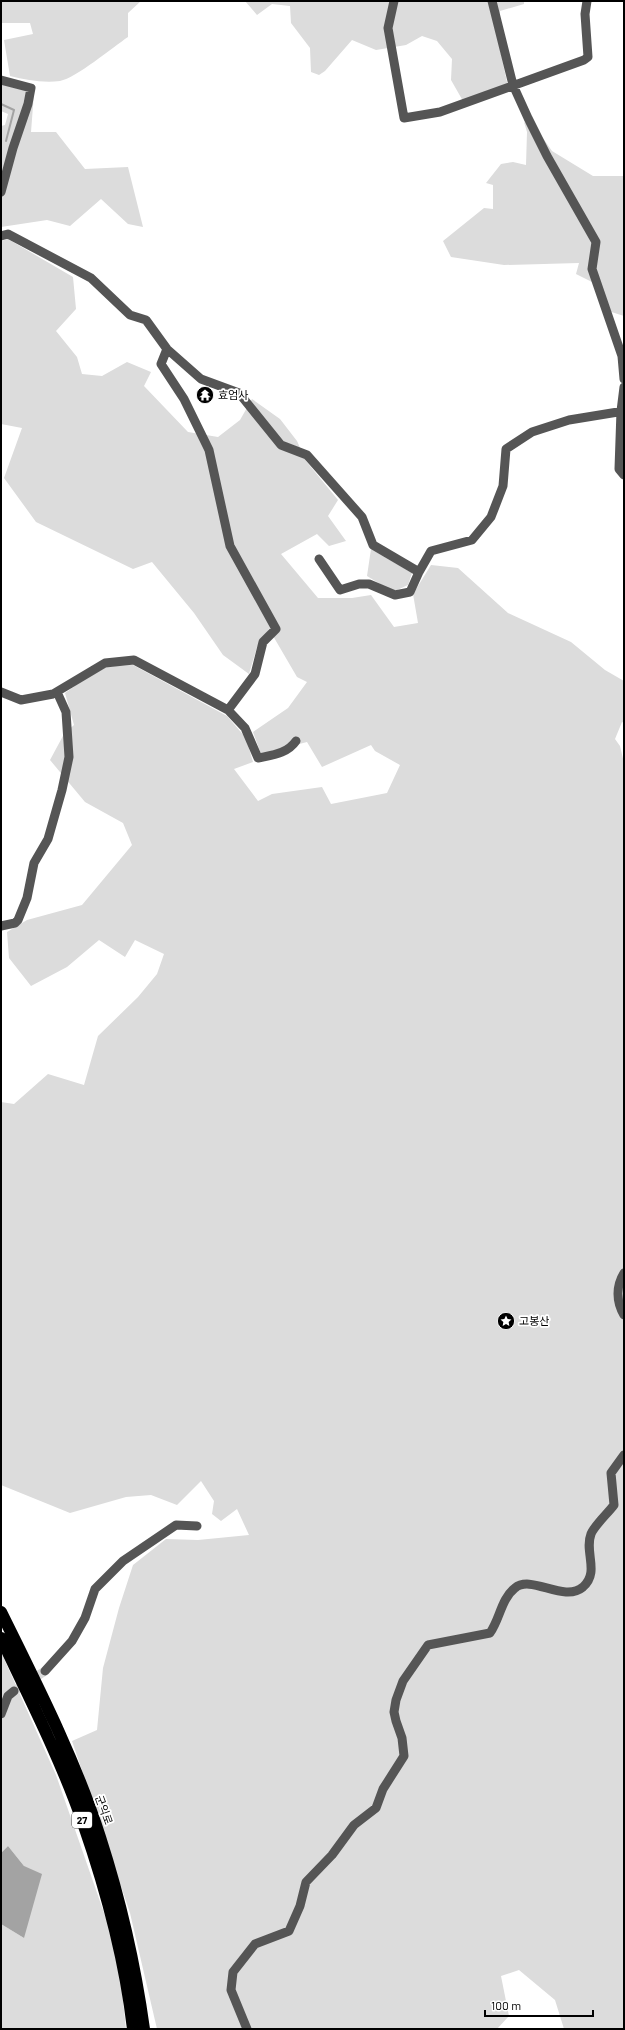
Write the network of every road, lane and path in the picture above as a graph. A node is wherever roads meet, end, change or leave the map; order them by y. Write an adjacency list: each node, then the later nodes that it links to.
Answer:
1 (394, 1): 5 (street)
2 (492, 1): 5 (street)
3 (587, 1): 5 (street)
4 (1, 80): 6 (street)
5 (514, 85): 9 (street)
6 (1, 192)
7 (1, 236): 8 (street)
8 (168, 349): 14 (street); 17 (street)
9 (624, 379)
10 (624, 387): 11 (street)
11 (622, 411): 12 (street); 14 (street)
12 (624, 475)
13 (319, 559): 14 (street)
14 (419, 572)
15 (1, 692): 16 (street)
16 (57, 692): 17 (street); 19 (street)
17 (228, 710): 18 (street)
18 (296, 741)
19 (1, 926)
20 (624, 1273): 21 (street)
21 (624, 1315)
22 (624, 1455): 31 (street)
23 (197, 1526): 26 (street)
24 (1, 1612): 30 (highway, 군익로 / 27)
25 (1, 1638): 29 (highway, 27)
26 (45, 1671)
27 (14, 1691): 28 (street)
28 (1, 1714)
29 (134, 2029)
30 (144, 2029)
31 (246, 2029)

